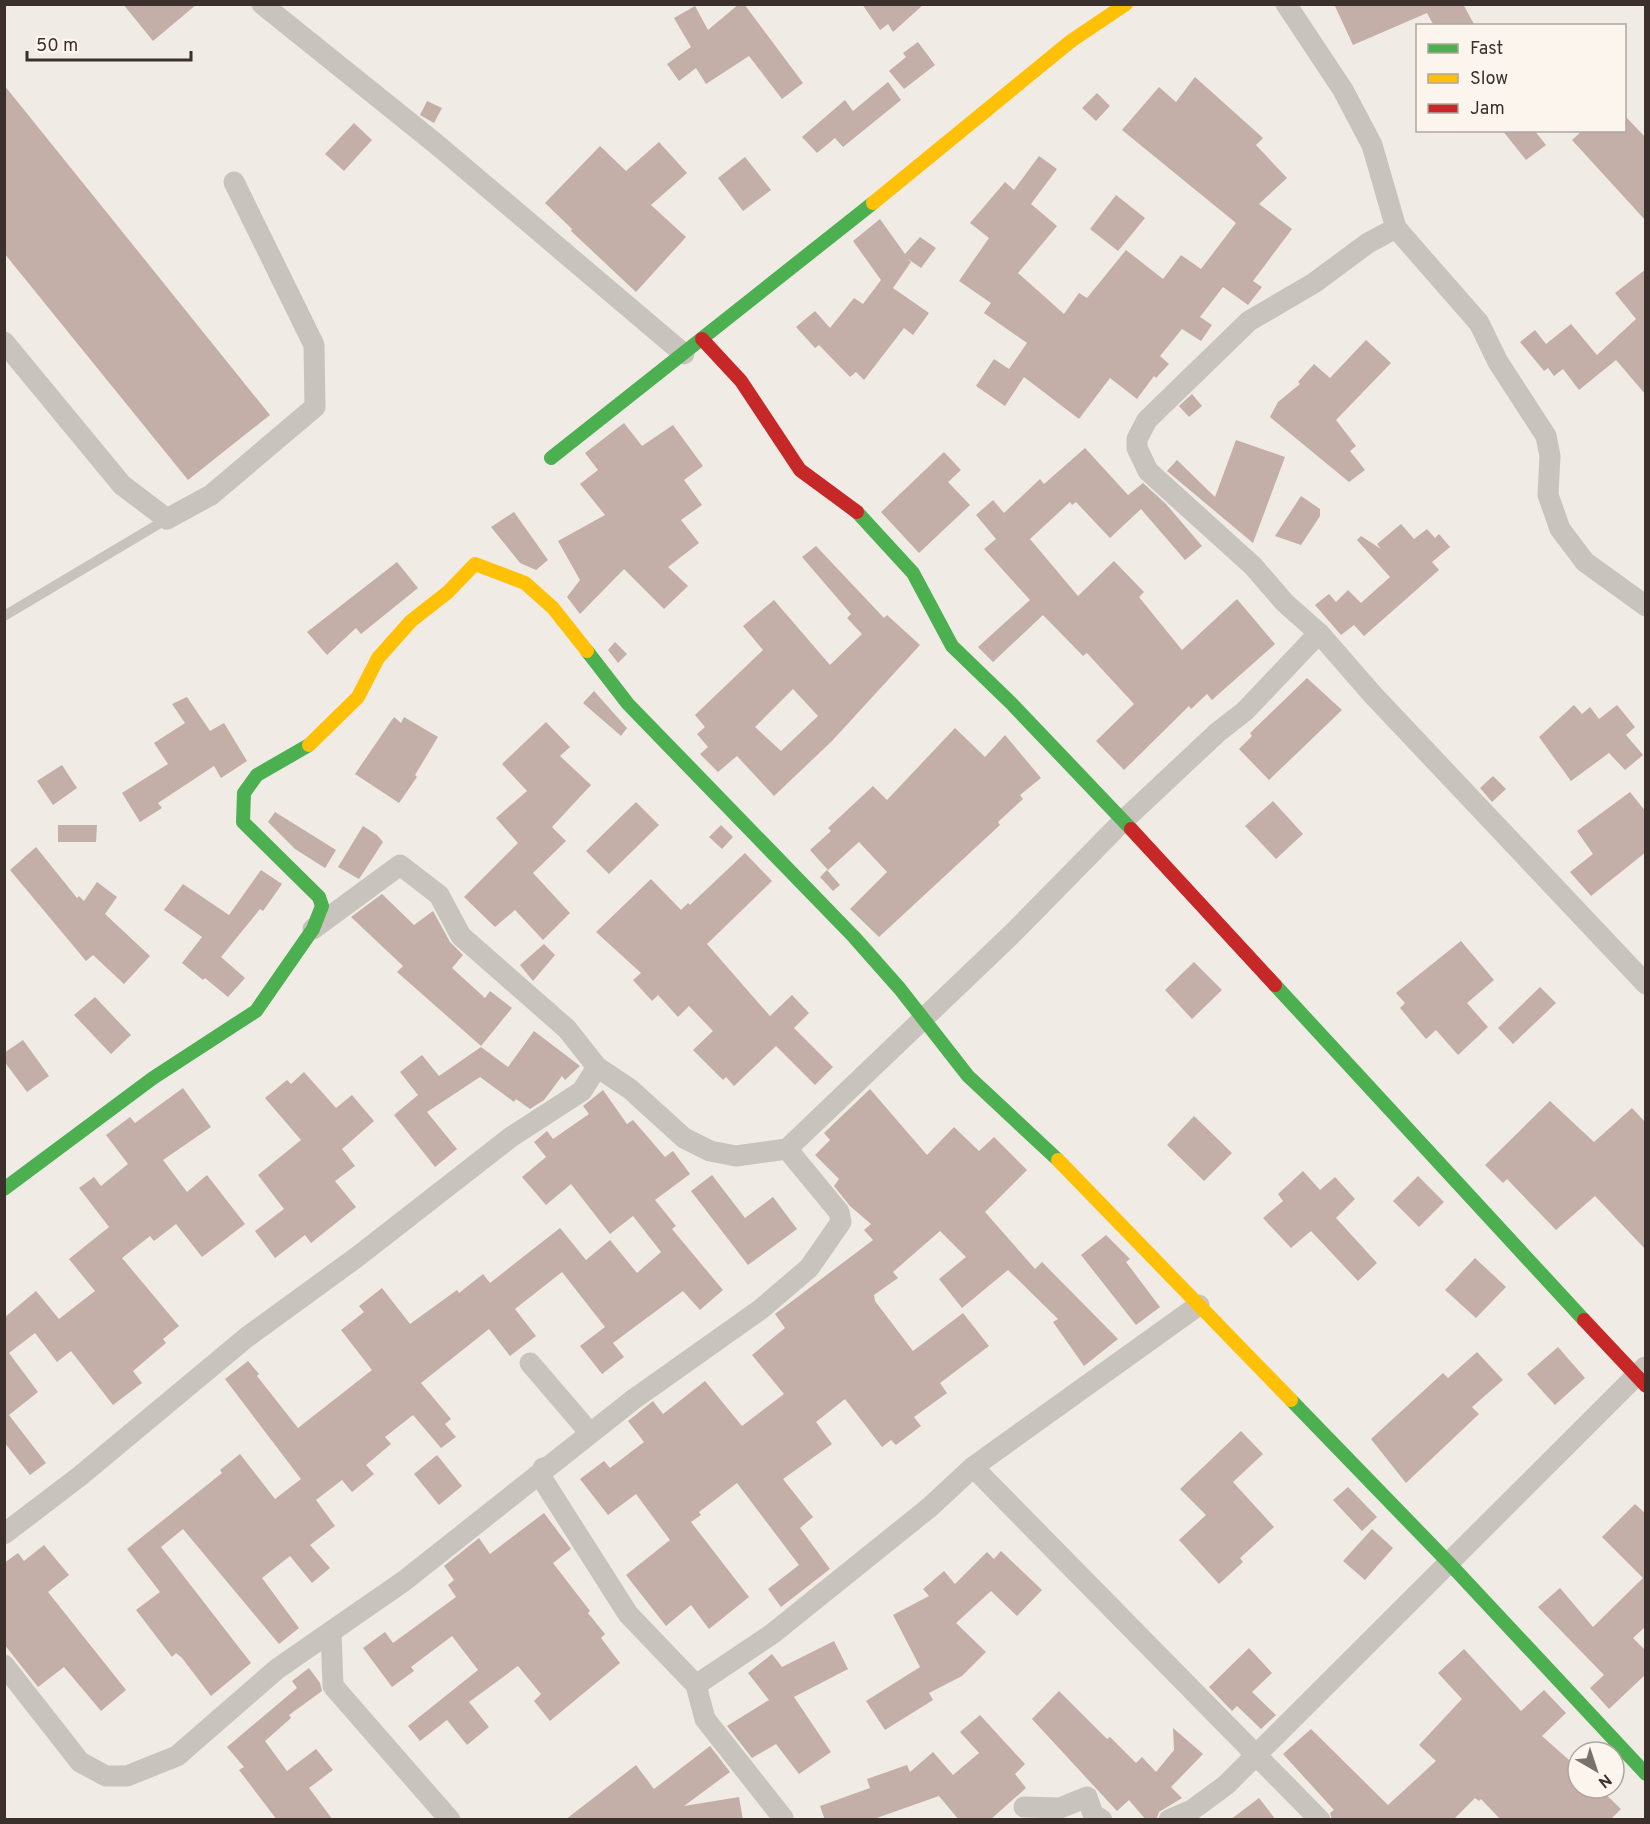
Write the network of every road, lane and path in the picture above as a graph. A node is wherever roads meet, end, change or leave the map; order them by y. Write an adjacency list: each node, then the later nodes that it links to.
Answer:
1 (262, 4): 8 (street)
2 (1126, 4): 6 (street)
3 (1286, 4): 5 (street)
4 (234, 183): 10 (street)
5 (1396, 228): 11 (street); 13 (street)
6 (702, 339): 8 (street); 14 (street)
7 (4, 342): 10 (street)
8 (684, 354): 9 (street)
9 (550, 458)
10 (167, 519): 12 (lane)
11 (1646, 606)
12 (4, 616)
13 (1319, 633): 14 (street); 16 (street)
14 (1123, 821): 17 (street); 23 (street)
15 (313, 929): 17 (street); 18 (street); 20 (street)
16 (1646, 984)
17 (922, 1019): 19 (street); 21 (street)
18 (597, 1067): 19 (street); 27 (street)
19 (787, 1149): 24 (street)
20 (4, 1189)
21 (1199, 1305): 25 (street); 28 (street)
22 (530, 1363): 24 (street)
23 (1642, 1376): 28 (street)
24 (590, 1432): 26 (street)
25 (973, 1467): 31 (street); 32 (street)
26 (543, 1468): 29 (street); 31 (street)
27 (4, 1533)
28 (1449, 1563): 32 (street); 33 (street)
29 (331, 1632): 30 (street); 36 (street)
30 (4, 1665)
31 (696, 1685): 35 (street)
32 (1256, 1755): 38 (street); 39 (street)
33 (1646, 1774)
34 (1024, 1807): 37 (street)
35 (783, 1818)
36 (450, 1820)
37 (1102, 1820)
38 (1169, 1820)
39 (1320, 1820)

